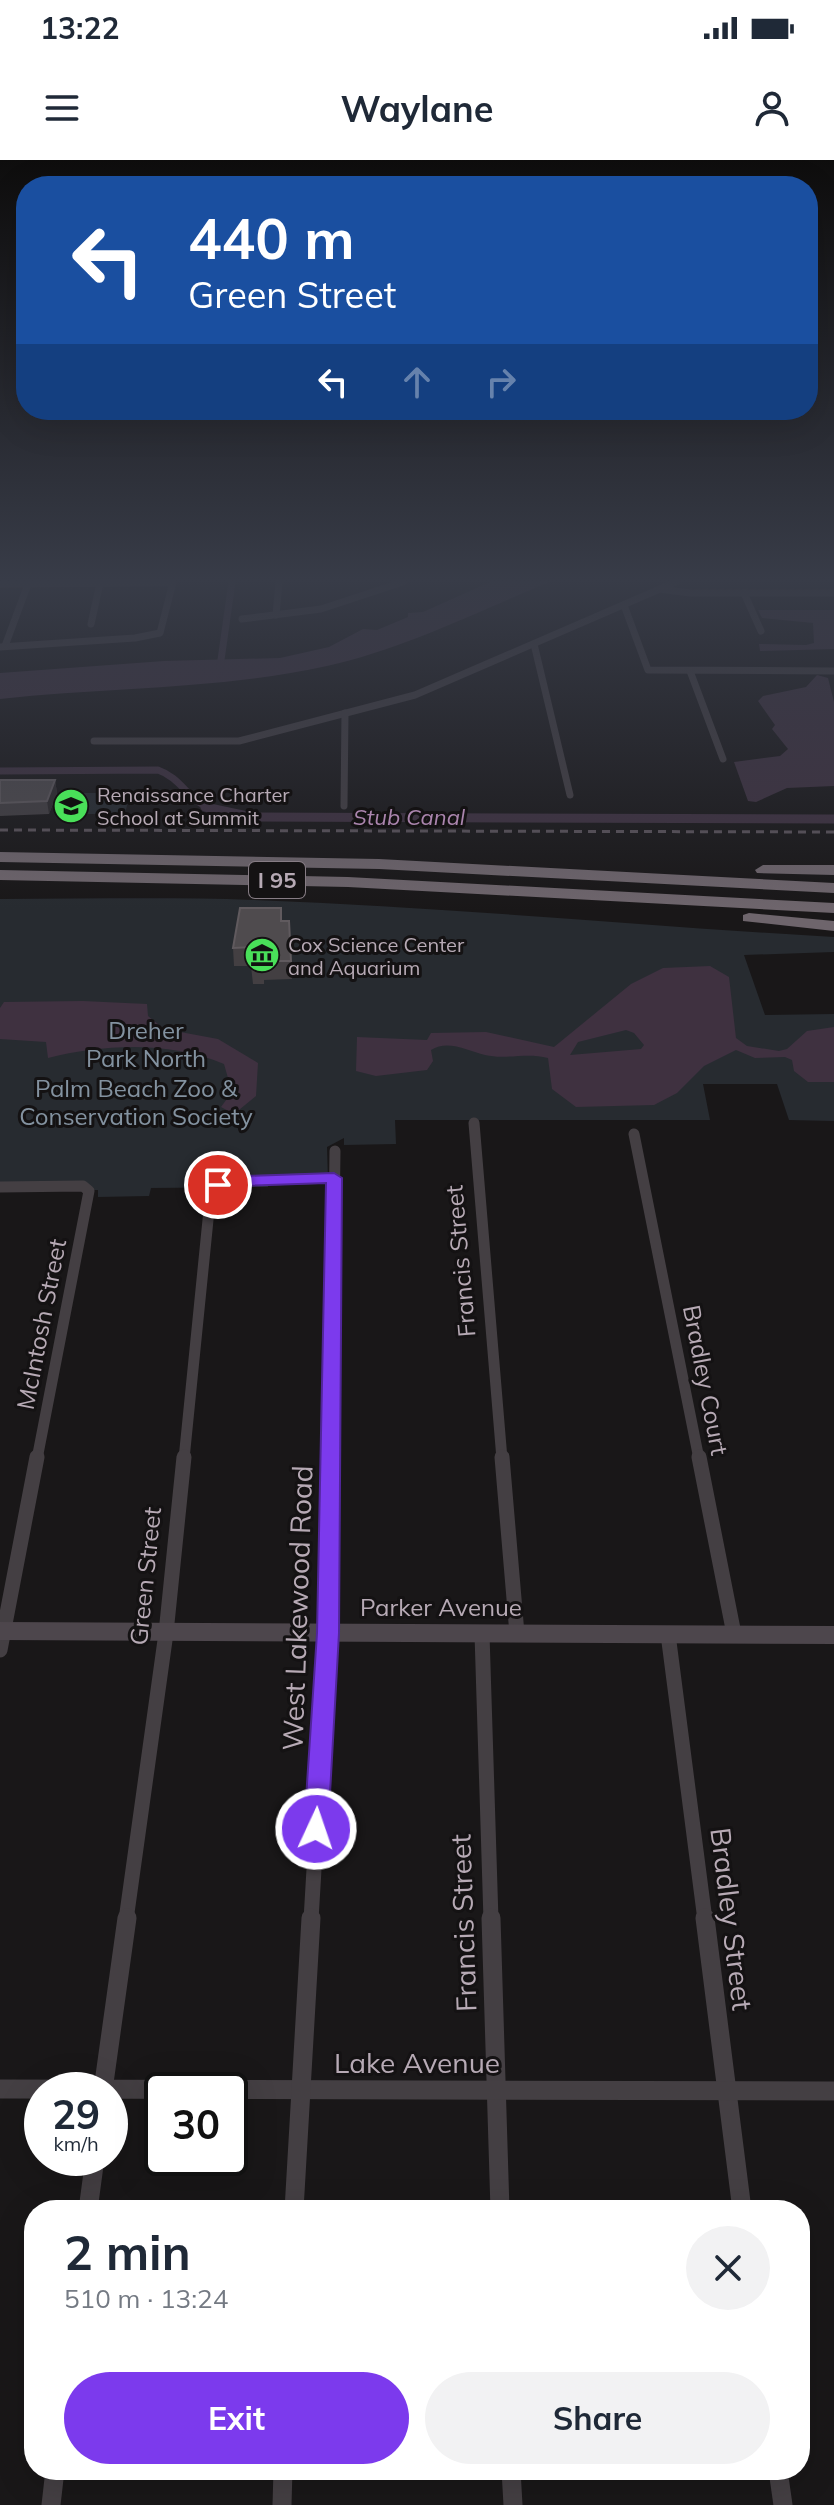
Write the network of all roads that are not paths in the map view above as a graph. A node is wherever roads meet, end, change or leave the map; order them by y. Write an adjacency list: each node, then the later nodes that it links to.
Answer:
1 (423, 691): 4 (street)
2 (545, 691): 7 (street)
3 (698, 691): 6 (street)
4 (345, 713): 5 (street); 8 (street)
5 (94, 741)
6 (723, 759)
7 (570, 795)
8 (344, 806)
9 (0, 857): 12 (highway, I 95)
10 (834, 870): 12 (highway)
11 (0, 875): 14 (highway, I 95)
12 (590, 876): 13 (highway, I 95)
13 (834, 888)
14 (590, 895): 15 (highway, I 95); 16 (highway)
15 (834, 908)
16 (834, 926)
17 (474, 1123): 25 (street, Francis Street)
18 (634, 1134): 27 (street, Bradley Court)
19 (335, 1151): 20 (street, West Lakewood Road)
20 (334, 1178): 22 (street, Green Street); 23 (street, West Lakewood Road)
21 (0, 1187): 29 (street, McIntosh Street)
22 (166, 1633): 23 (street, Parker Avenue); 29 (street, Parker Avenue); 30 (street, Green Street)
23 (328, 1633): 24 (street, Parker Avenue); 34 (street, West Lakewood Road)
24 (482, 1634): 25 (street, Parker Avenue); 35 (street, Francis Street)
25 (517, 1634): 26 (street, Parker Avenue)
26 (668, 1634): 27 (street, Parker Avenue); 36 (street, Bradley Street)
27 (734, 1634): 28 (street, Parker Avenue)
28 (834, 1635)
29 (1, 1637)
30 (105, 2072)
31 (0, 2089): 32 (street, Lake Avenue)
32 (24, 2089)
33 (128, 2090): 34 (street, Lake Avenue)
34 (299, 2090): 35 (street, Lake Avenue); 40 (street, West Lakewood Road)
35 (496, 2090): 36 (street, Lake Avenue); 41 (street, Francis Street)
36 (726, 2091): 37 (street, Lake Avenue); 42 (street, Bradley Street)
37 (834, 2091)
38 (93, 2176): 39 (street)
39 (89, 2200)
40 (294, 2200)
41 (500, 2200)
42 (741, 2200)
43 (54, 2480): 47 (street)
44 (283, 2480): 48 (street)
45 (512, 2480): 49 (street)
46 (779, 2480): 50 (street)
47 (51, 2505)
48 (282, 2505)
49 (513, 2505)
50 (783, 2505)

